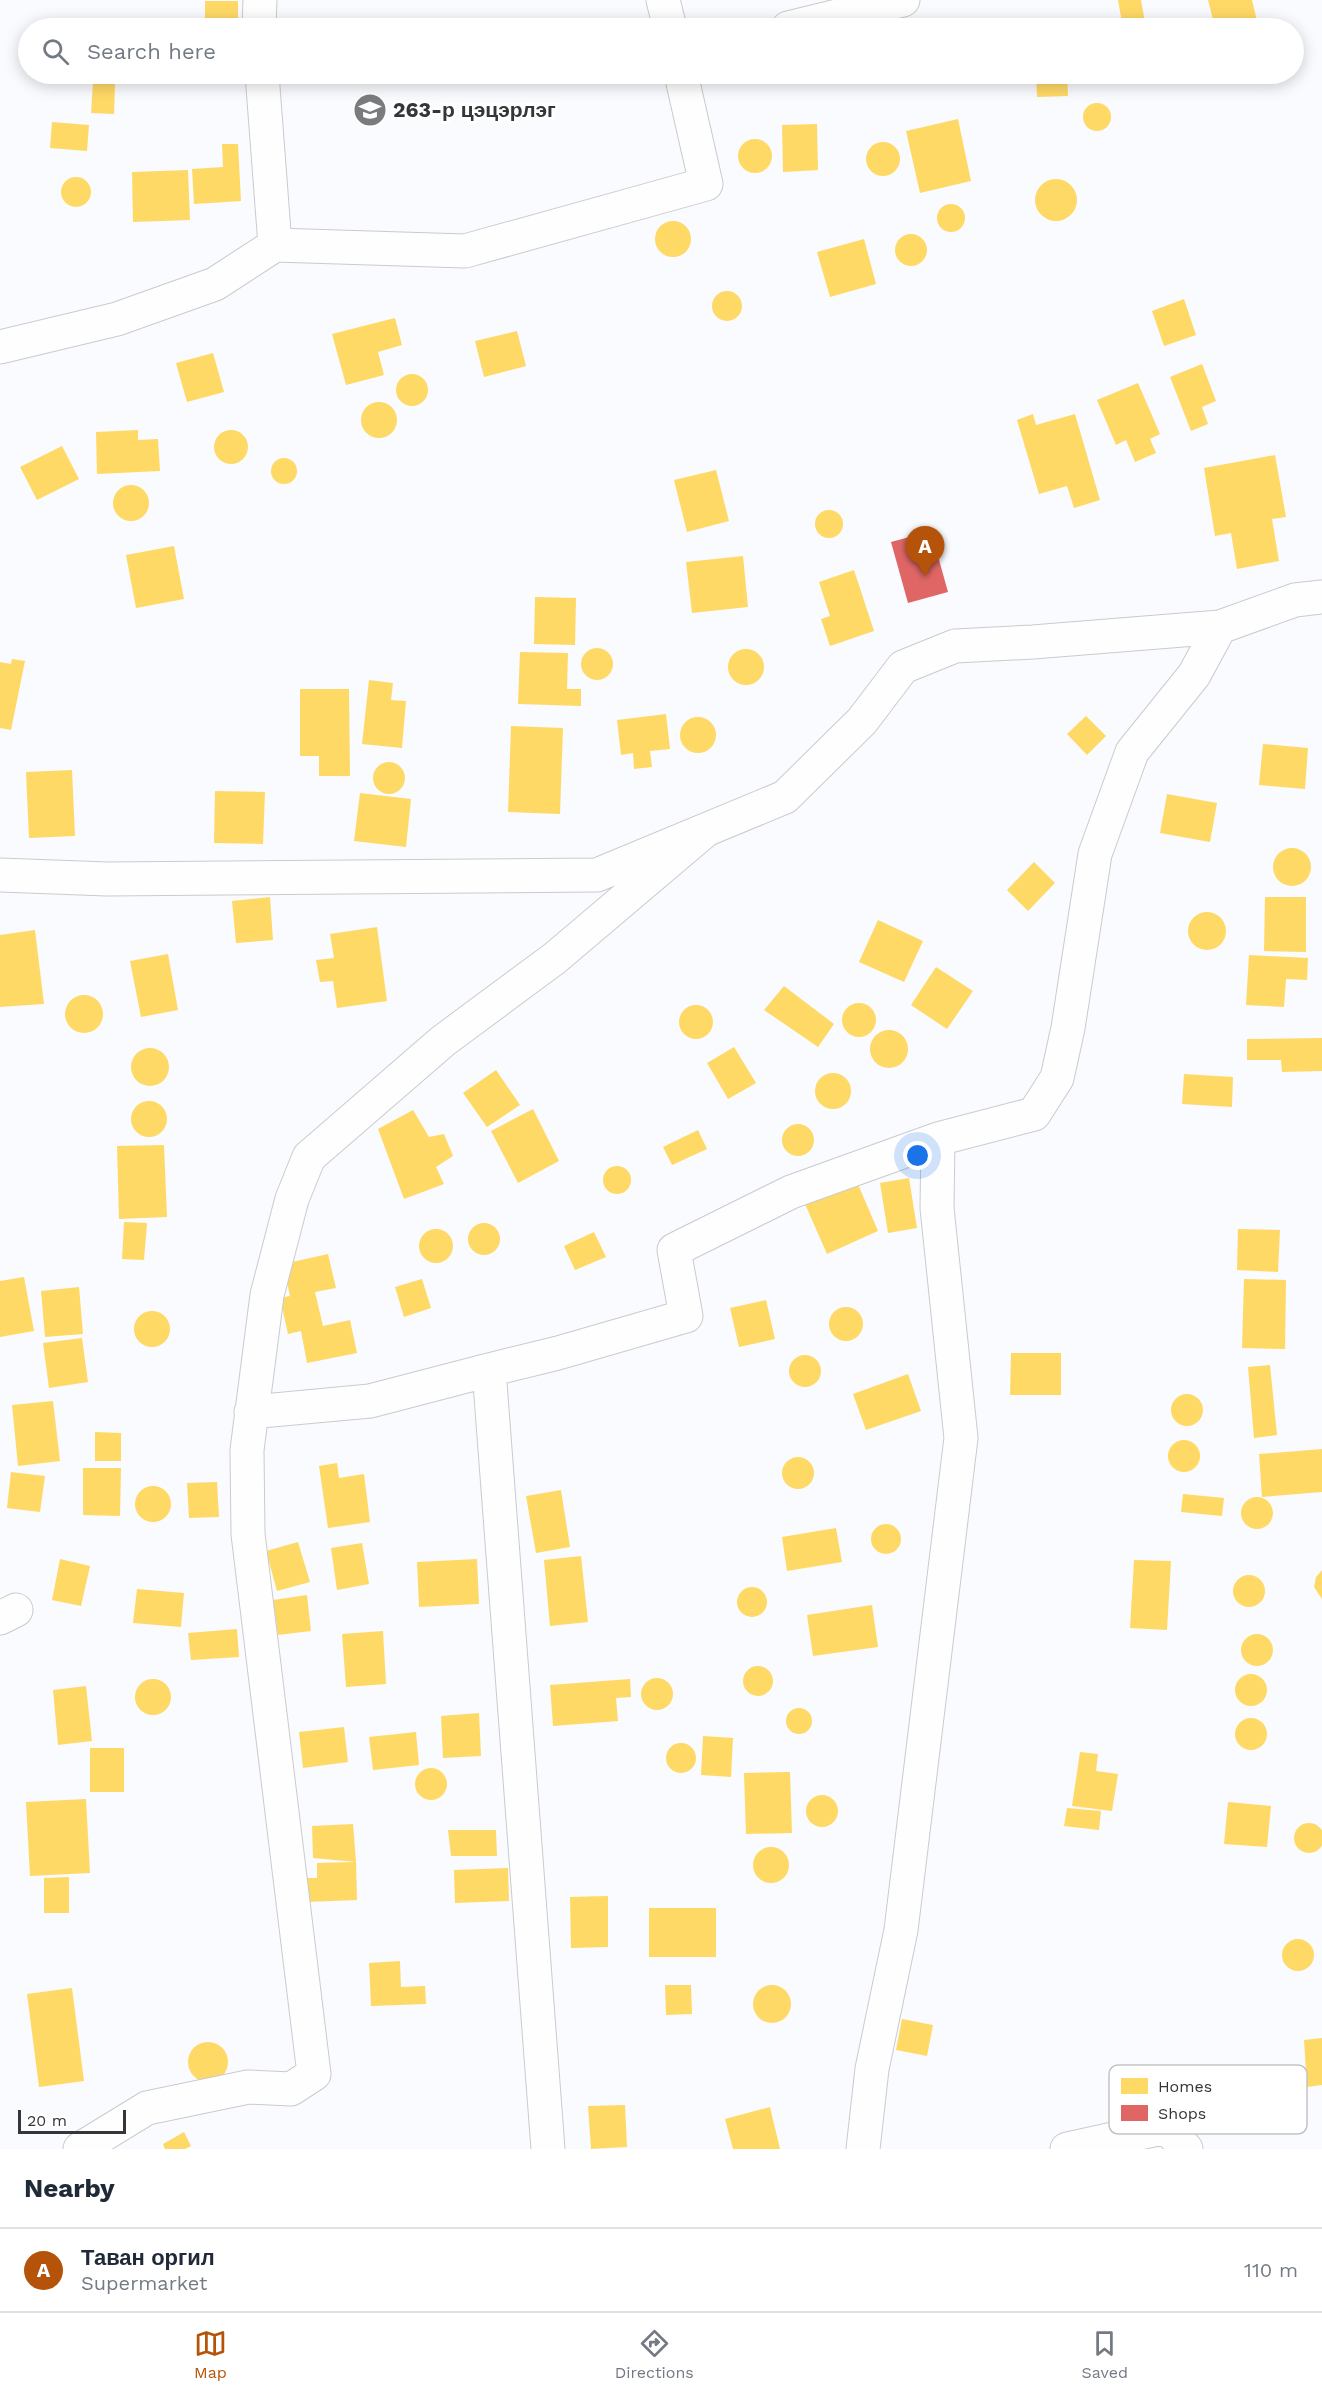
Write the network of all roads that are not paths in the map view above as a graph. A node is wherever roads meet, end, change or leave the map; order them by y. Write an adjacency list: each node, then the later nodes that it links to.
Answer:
1 (260, 0): 4 (street)
2 (663, 0): 5 (street)
3 (903, 0): 6 (street)
4 (260, 18)
5 (668, 18)
6 (829, 18)
7 (262, 84): 9 (street)
8 (683, 84): 9 (street)
9 (275, 245): 10 (street)
10 (0, 347)
11 (1322, 597): 12 (street)
12 (1220, 627): 13 (street); 15 (street)
13 (706, 830): 14 (street); 17 (street)
14 (0, 875)
15 (938, 1139): 16 (street); 22 (street)
16 (489, 1370): 17 (street); 21 (street)
17 (251, 1412): 20 (street)
18 (1135, 2134): 23 (street)
19 (1173, 2134): 24 (street)
20 (80, 2149)
21 (548, 2149)
22 (863, 2149)
23 (1067, 2149)
24 (1186, 2149)

